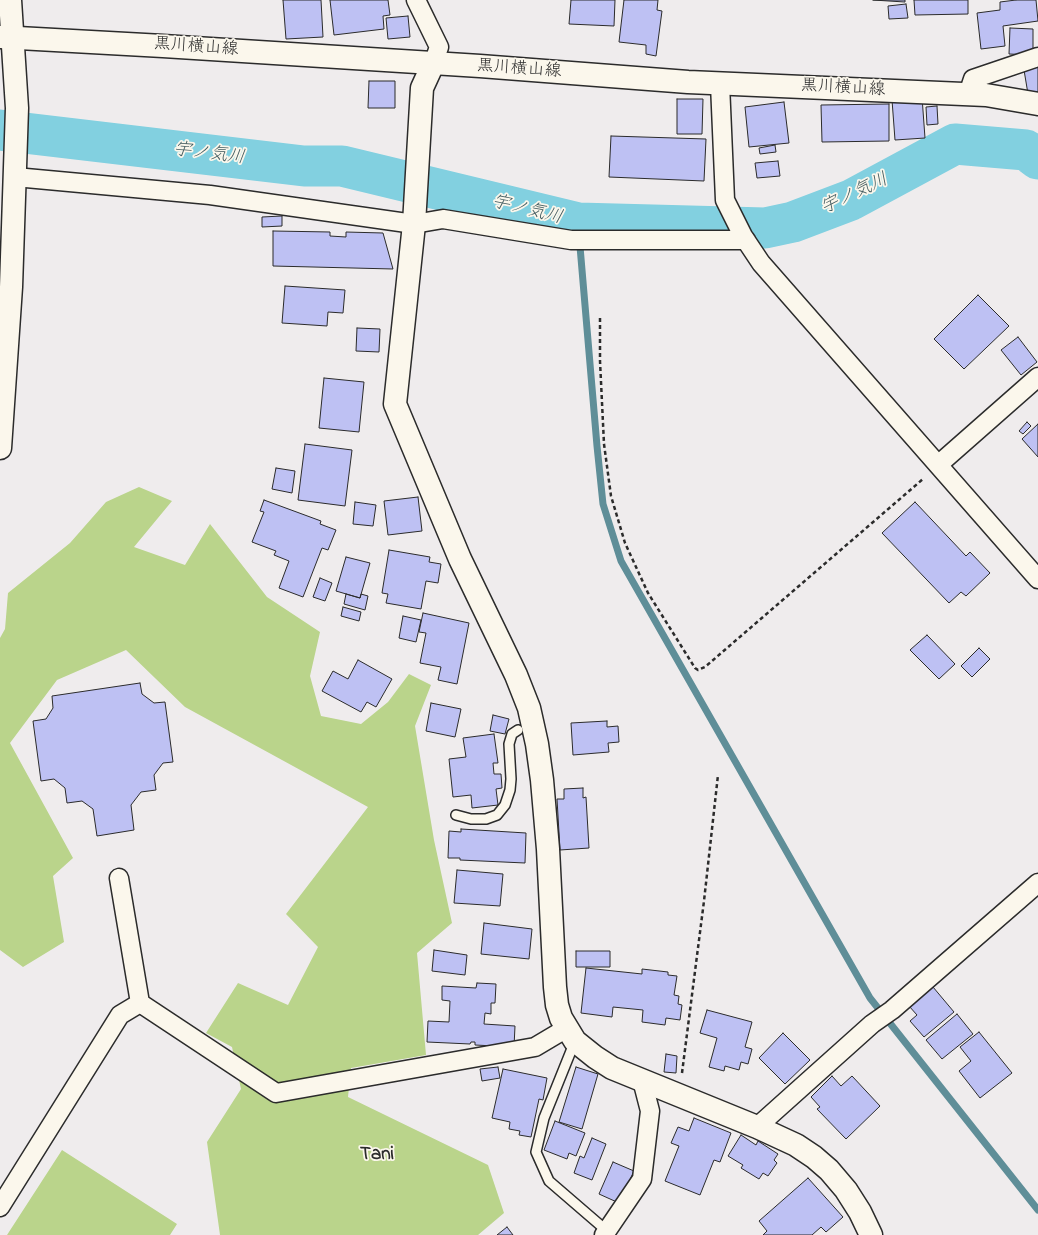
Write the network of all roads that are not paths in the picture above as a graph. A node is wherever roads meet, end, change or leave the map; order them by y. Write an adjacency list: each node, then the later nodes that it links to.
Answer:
1 (10, 0): 3 (street)
2 (416, 0): 5 (street)
3 (6, 37): 5 (street, 黒川横山線); 9 (street)
4 (1038, 57): 7 (street)
5 (432, 64): 6 (street, 黒川横山線); 10 (street)
6 (720, 84): 7 (street, 黒川横山線); 11 (street)
7 (968, 94): 8 (street, 黒川横山線)
8 (1038, 104)
9 (15, 177): 10 (street); 13 (street)
10 (414, 224): 11 (street); 21 (street)
11 (745, 238): 14 (street)
12 (1038, 377): 14 (street)
13 (0, 448)
14 (938, 465): 15 (street)
15 (1038, 579)
16 (518, 730): 17 (lane)
17 (456, 815)
18 (119, 878): 20 (street)
19 (1038, 884): 23 (street)
20 (140, 1003): 21 (street); 24 (street)
21 (571, 1035): 22 (street); 25 (lane)
22 (642, 1080): 23 (street); 25 (street)
23 (757, 1126): 26 (street)
24 (0, 1207)
25 (605, 1233)
26 (871, 1235)

